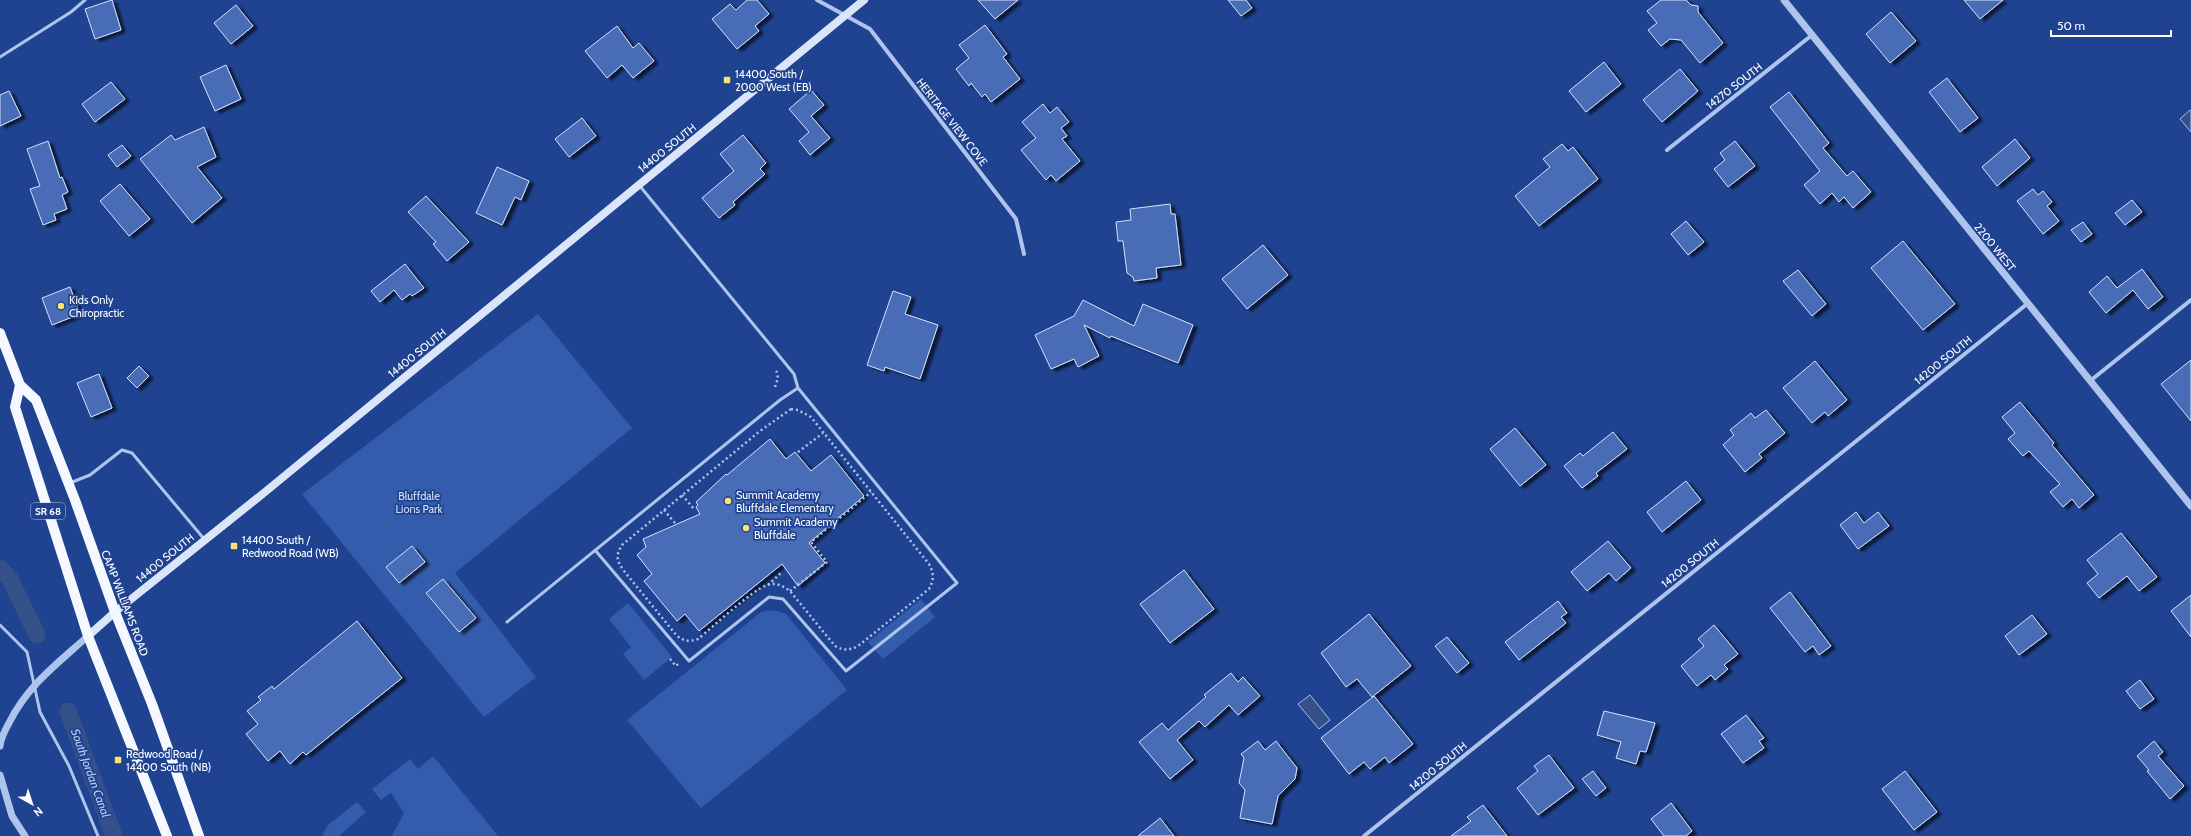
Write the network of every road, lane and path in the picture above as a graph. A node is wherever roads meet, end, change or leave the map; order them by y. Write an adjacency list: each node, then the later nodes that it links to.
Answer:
1 (85, 0): 7 (lane)
2 (817, 0): 5 (street, HERITAGE VIEW COVE)
3 (864, 0): 5 (main road, 14400 SOUTH)
4 (1784, 0): 6 (street, 2200 WEST)
5 (845, 16): 9 (main road, 14400 SOUTH); 10 (street, HERITAGE VIEW COVE)
6 (1812, 35): 8 (street, 14270 SOUTH); 12 (street, 2200 WEST)
7 (0, 56)
8 (1667, 150)
9 (640, 185): 16 (lane); 26 (main road, 14400 SOUTH)
10 (1024, 254)
11 (2191, 300): 14 (street)
12 (2027, 304): 14 (street, 2200 WEST); 42 (street, 14200 SOUTH)
13 (0, 333): 15 (main road, CAMP WILLIAMS ROAD / SR 68)
14 (2090, 381): 22 (street, 2200 WEST)
15 (20, 385): 19 (main road, CAMP WILLIAMS ROAD / SR 68); 34 (main road, SR 68)
16 (798, 388): 27 (lane); 27 (lane)
17 (823, 432): 18 (path); 20 (path); 21 (path)
18 (798, 452)
19 (68, 484): 26 (lane); 31 (main road, CAMP WILLIAMS ROAD / SR 68)
20 (871, 492): 30 (path); 30 (path)
21 (682, 495): 23 (path); 24 (path)
22 (2191, 506)
23 (664, 510): 25 (path); 29 (path)
24 (695, 510)
25 (675, 523)
26 (205, 540): 31 (main road, 14400 SOUTH)
27 (595, 550): 32 (lane)
28 (782, 572): 29 (path)
29 (767, 585): 30 (path)
30 (790, 591)
31 (115, 612): 34 (main road, 14400 SOUTH); 41 (main road, CAMP WILLIAMS ROAD / SR 68)
32 (507, 622)
33 (0, 625): 35 (lane)
34 (88, 636): 35 (street, 14400 SOUTH); 40 (main road, SR 68)
35 (34, 685): 36 (street, 14400 SOUTH); 39 (lane)
36 (0, 741)
37 (0, 775): 38 (street)
38 (24, 836)
39 (98, 836)
40 (167, 836)
41 (199, 836)
42 (1364, 836)

